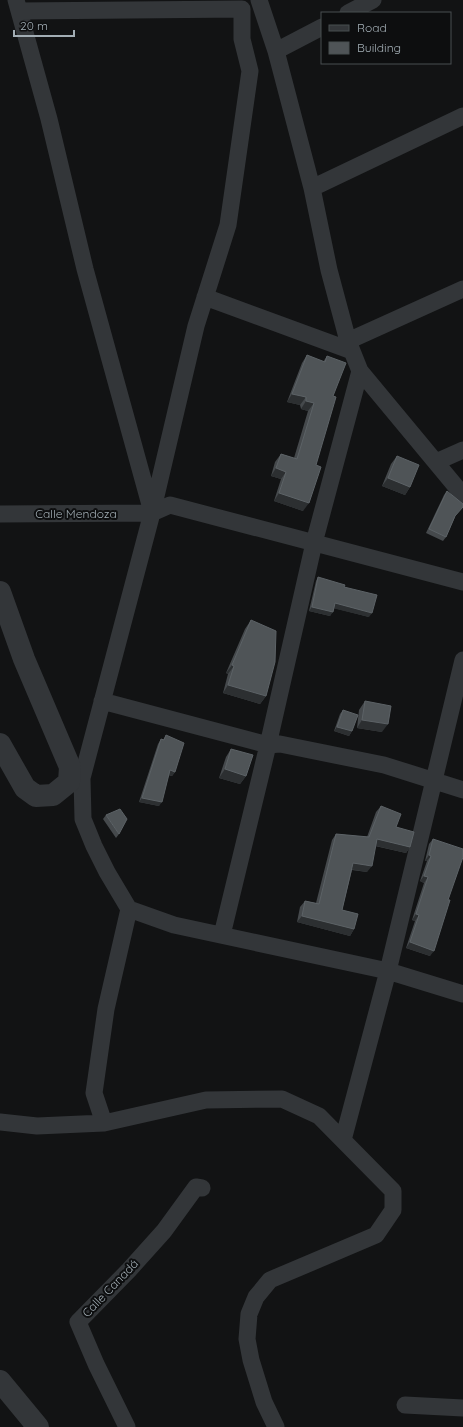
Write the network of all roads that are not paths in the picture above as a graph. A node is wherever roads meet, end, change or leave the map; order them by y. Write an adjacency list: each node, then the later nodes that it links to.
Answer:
1 (260, 0): 6 (street)
2 (373, 0): 4 (street)
3 (18, 6): 10 (street); 16 (street)
4 (350, 12)
5 (321, 28): 6 (street)
6 (276, 51): 8 (street)
7 (463, 116): 8 (street)
8 (312, 188): 11 (street)
9 (463, 289): 11 (street)
10 (205, 297): 11 (street); 16 (street)
11 (350, 346): 12 (street)
12 (360, 370): 14 (street); 18 (street)
13 (463, 450): 14 (street)
14 (436, 462): 15 (street)
15 (463, 495)
16 (152, 513): 17 (street, Calle Mendoza); 18 (street); 22 (street)
17 (0, 514)
18 (314, 544): 19 (street); 24 (street)
19 (463, 582)
20 (0, 592): 26 (street)
21 (463, 660): 25 (street)
22 (102, 700): 24 (street); 26 (street)
23 (0, 744): 26 (street)
24 (268, 744): 25 (street); 29 (street)
25 (434, 780): 27 (street); 30 (street)
26 (75, 790): 28 (street)
27 (463, 790)
28 (129, 909): 29 (street); 33 (street)
29 (222, 935): 30 (street)
30 (388, 971): 31 (street); 34 (street)
31 (463, 994)
32 (0, 1122): 33 (street)
33 (104, 1123): 34 (street)
34 (343, 1140): 41 (street)
35 (202, 1188): 40 (street, Calle Canadá)
36 (0, 1380): 39 (street)
37 (405, 1405): 38 (street)
38 (463, 1408)
39 (38, 1427)
40 (127, 1427)
41 (276, 1427)

